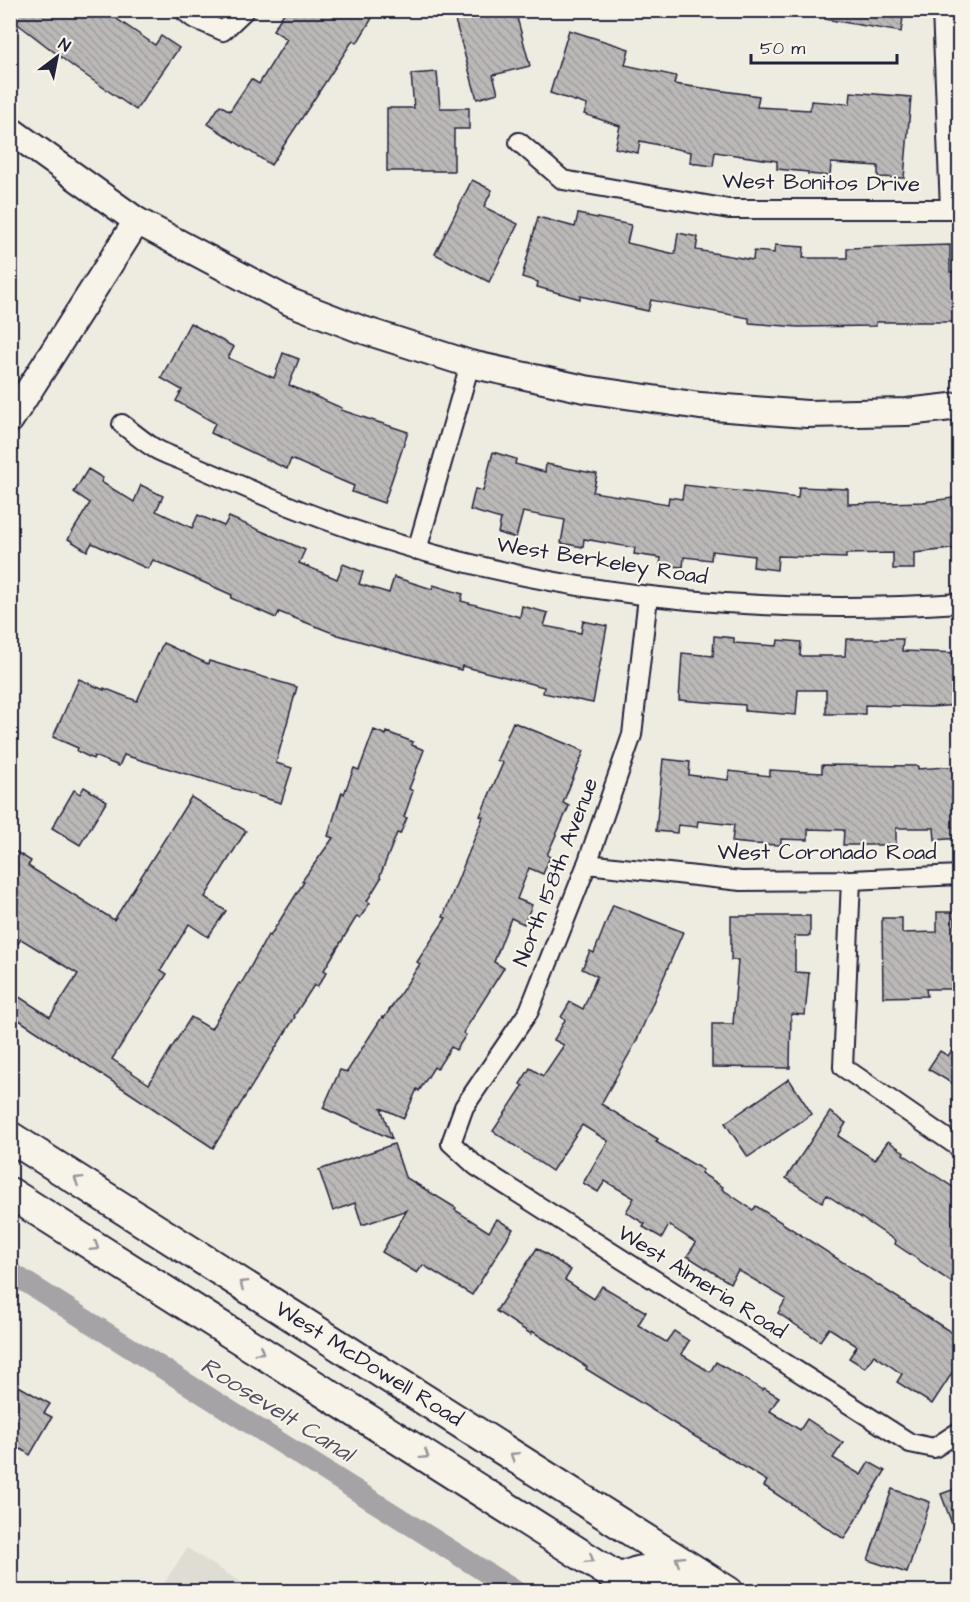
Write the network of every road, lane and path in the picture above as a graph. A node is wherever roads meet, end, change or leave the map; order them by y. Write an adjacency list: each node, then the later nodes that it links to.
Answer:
1 (183, 10): 2 (street)
2 (245, 10)
3 (942, 10): 6 (street)
4 (10, 130): 7 (street)
5 (519, 142): 6 (street, West Bonitos Drive)
6 (955, 208)
7 (137, 221): 8 (street); 10 (street)
8 (470, 364): 9 (street); 12 (street)
9 (960, 406)
10 (10, 420)
11 (122, 424): 12 (street, West Berkeley Road)
12 (417, 550): 13 (street, West Berkeley Road)
13 (648, 597): 14 (street, West Berkeley Road); 15 (street, North 158th Avenue)
14 (960, 603)
15 (587, 864): 17 (street, West Coronado Road); 19 (street, North 158th Avenue)
16 (960, 875): 17 (street, West Coronado Road)
17 (851, 880): 20 (street)
18 (10, 1137): 25 (main road, West McDowell Road, one-way to 18)
19 (451, 1143): 22 (street, West Almeria Road)
20 (960, 1148)
21 (10, 1193): 23 (main road, West McDowell Road, one-way to 23)
22 (960, 1431)
23 (631, 1585): 24 (main road)
24 (691, 1592)
25 (728, 1592)

